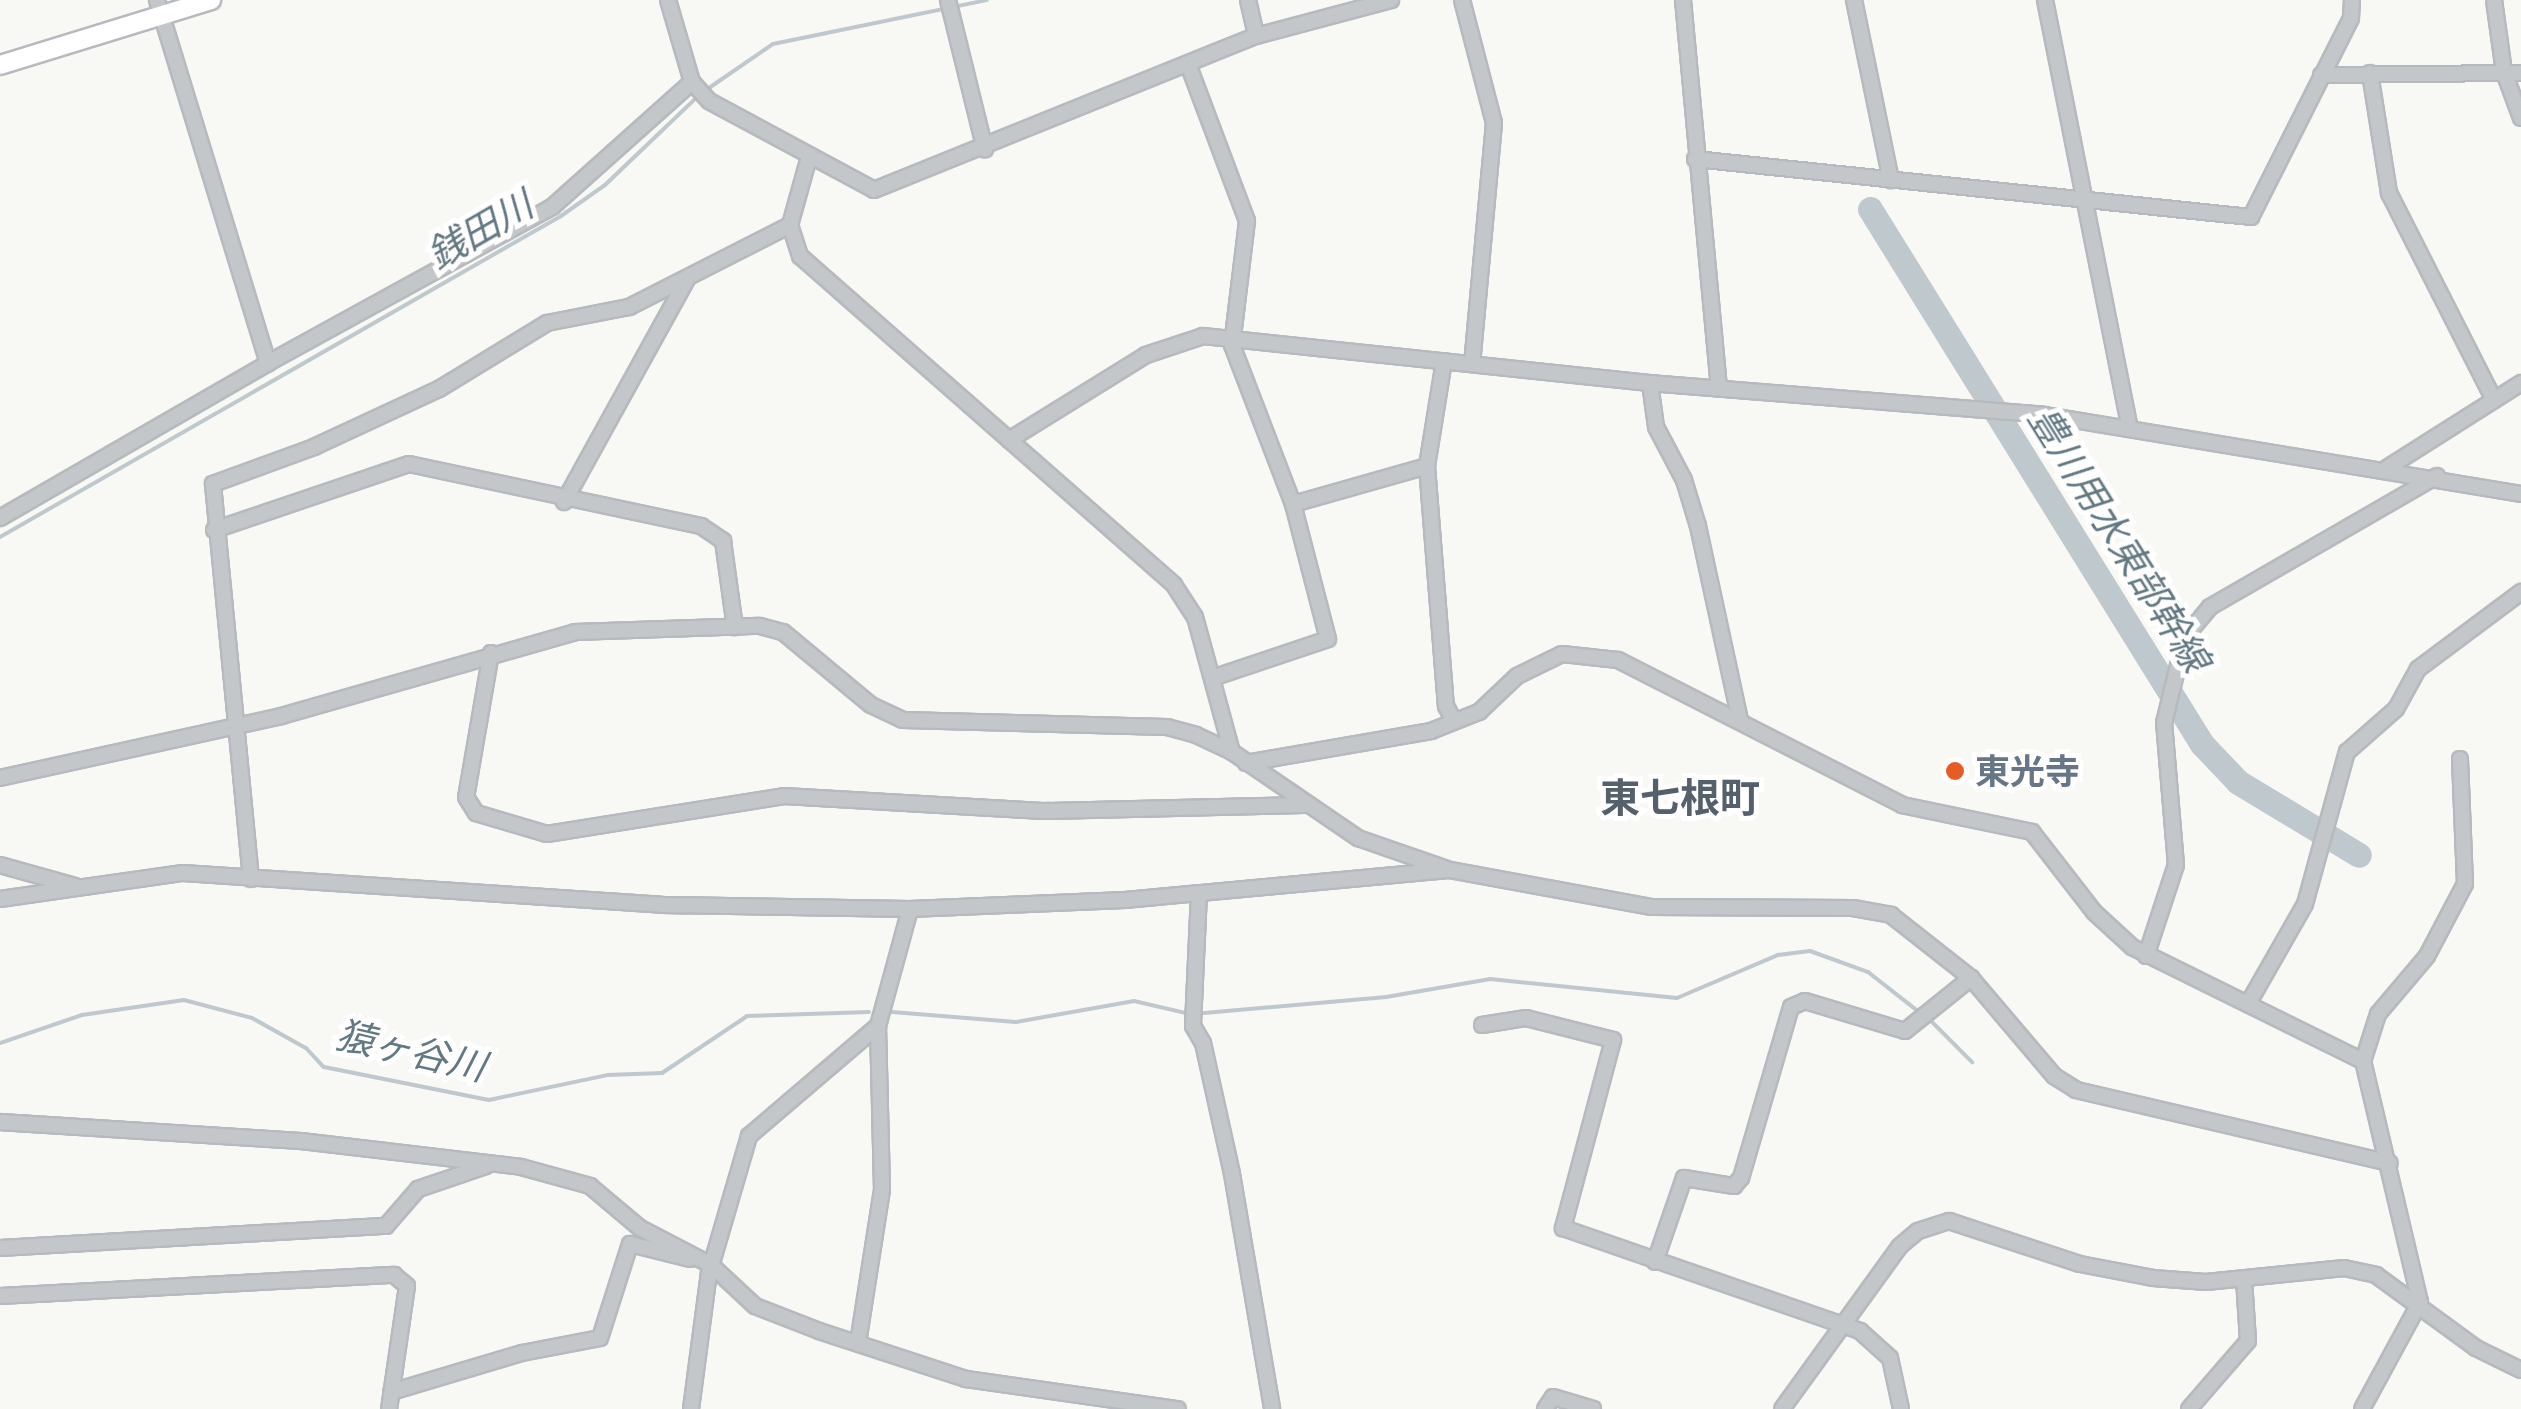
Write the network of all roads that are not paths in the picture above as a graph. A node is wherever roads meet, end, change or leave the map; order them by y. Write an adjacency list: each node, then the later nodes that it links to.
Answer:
1 (211, 0): 12 (main road)
2 (668, 0): 20 (street)
3 (1248, 0): 13 (street)
4 (1391, 0): 13 (street)
5 (1462, 0): 32 (street)
6 (1683, 0): 24 (street)
7 (1854, 0): 25 (street)
8 (2045, 0): 26 (street)
9 (2352, 0): 19 (street)
10 (2494, 0): 16 (street)
11 (949, 1): 22 (street)
12 (159, 9): 15 (main road); 31 (street)
13 (1256, 36): 14 (street)
14 (1188, 64): 22 (street); 29 (street)
15 (0, 66)
16 (2504, 72): 17 (street); 18 (street); 21 (street)
17 (2370, 73): 19 (street); 36 (street)
18 (2521, 73)
19 (2321, 75): 26 (street)
20 (692, 82): 23 (street); 31 (street)
21 (2521, 118)
22 (985, 149): 23 (street)
23 (809, 157): 27 (street)
24 (1695, 159): 25 (street); 35 (street)
25 (1891, 180): 26 (street)
26 (2086, 201): 37 (street)
27 (790, 225): 28 (street); 38 (street)
28 (687, 278): 43 (street); 46 (street)
29 (1232, 339): 30 (street); 38 (street); 44 (street)
30 (1444, 361): 32 (street); 39 (street)
31 (268, 363): 45 (street)
32 (1472, 364): 34 (street)
33 (2521, 382): 36 (street)
34 (1650, 383): 35 (street); 51 (street)
35 (1719, 387): 37 (street)
36 (2494, 400): 40 (street)
37 (2130, 428): 40 (street)
38 (1009, 440): 50 (street)
39 (1427, 466): 44 (street); 52 (street)
40 (2387, 468): 41 (street)
41 (2439, 476): 42 (street); 66 (street)
42 (2521, 494)
43 (564, 502): 46 (street); 48 (street)
44 (1293, 504): 50 (street)
45 (0, 518)
46 (214, 530): 53 (street)
47 (2521, 592): 68 (street)
48 (735, 627): 49 (street); 54 (street)
49 (491, 653): 53 (street); 58 (street)
50 (1212, 678): 54 (street)
51 (1740, 720): 52 (street); 66 (street)
52 (1454, 722): 56 (street)
53 (237, 723): 57 (street); 61 (street)
54 (1232, 752): 56 (street)
55 (2460, 760): 71 (street)
56 (1246, 763): 58 (street)
57 (0, 778)
58 (1304, 805): 60 (street)
59 (0, 865): 62 (street)
60 (1450, 870): 63 (street); 67 (street)
61 (251, 879): 62 (street); 65 (street)
62 (80, 888): 64 (street)
63 (1200, 893): 65 (street); 88 (street)
64 (0, 899)
65 (910, 909): 70 (street)
66 (2146, 956): 68 (street)
67 (1971, 978): 73 (street); 76 (street)
68 (2248, 1004): 71 (street)
69 (1482, 1025): 76 (street)
70 (878, 1026): 77 (street); 82 (street)
71 (2363, 1062): 73 (street)
72 (0, 1122): 74 (street)
73 (2390, 1163): 80 (street)
74 (492, 1164): 75 (street); 77 (street)
75 (0, 1248)
76 (1655, 1262): 81 (street)
77 (711, 1264): 82 (street); 84 (street); 86 (street)
78 (2244, 1279): 80 (street); 81 (street); 93 (street)
79 (0, 1296): 84 (street)
80 (2420, 1302): 83 (street); 94 (street)
81 (1846, 1327): 91 (street); 92 (street)
82 (858, 1343): 87 (street)
83 (2521, 1370)
84 (391, 1392): 85 (street)
85 (389, 1409)
86 (691, 1409)
87 (1178, 1409)
88 (1272, 1409)
89 (1545, 1409): 90 (street)
90 (1593, 1409)
91 (1782, 1409)
92 (1901, 1409)
93 (2188, 1409)
94 (2362, 1409)

